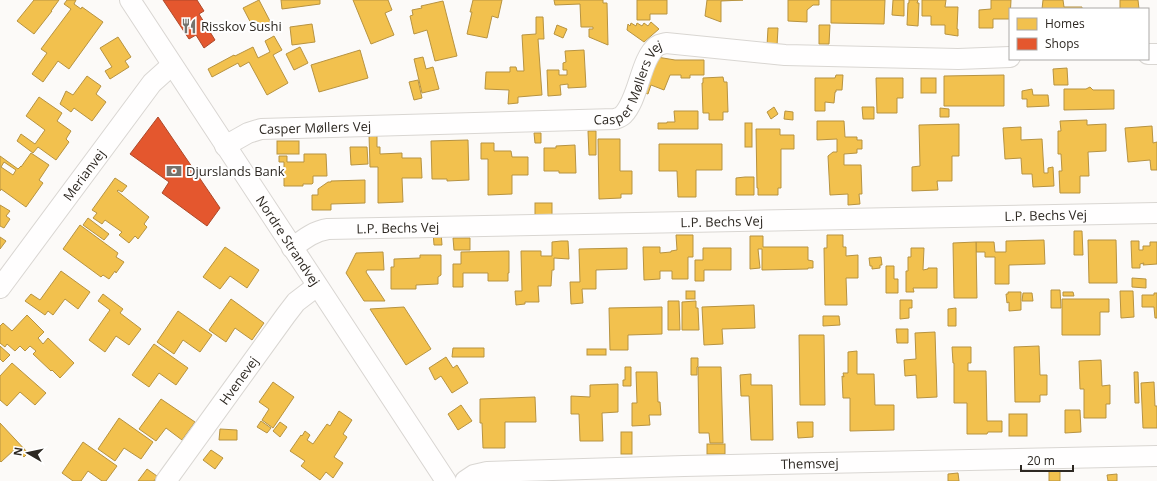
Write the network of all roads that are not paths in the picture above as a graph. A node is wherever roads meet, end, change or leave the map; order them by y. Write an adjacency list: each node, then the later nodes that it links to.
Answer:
1 (130, 0): 3 (street, Nordre Strandvej)
2 (1009, 57): 4 (street, Casper Møllers Vej)
3 (172, 64): 4 (street, Nordre Strandvej); 8 (street, Merianvej)
4 (225, 146): 6 (street, Nordre Strandvej)
5 (1157, 213): 6 (street, L.P. Bechs Vej)
6 (292, 248): 7 (street, Nordre Strandvej)
7 (317, 286): 10 (street, Hvenevej); 11 (street, Nordre Strandvej)
8 (0, 288)
9 (1157, 456): 12 (street, Themsvej)
10 (166, 481)
11 (446, 481)
12 (465, 481)

